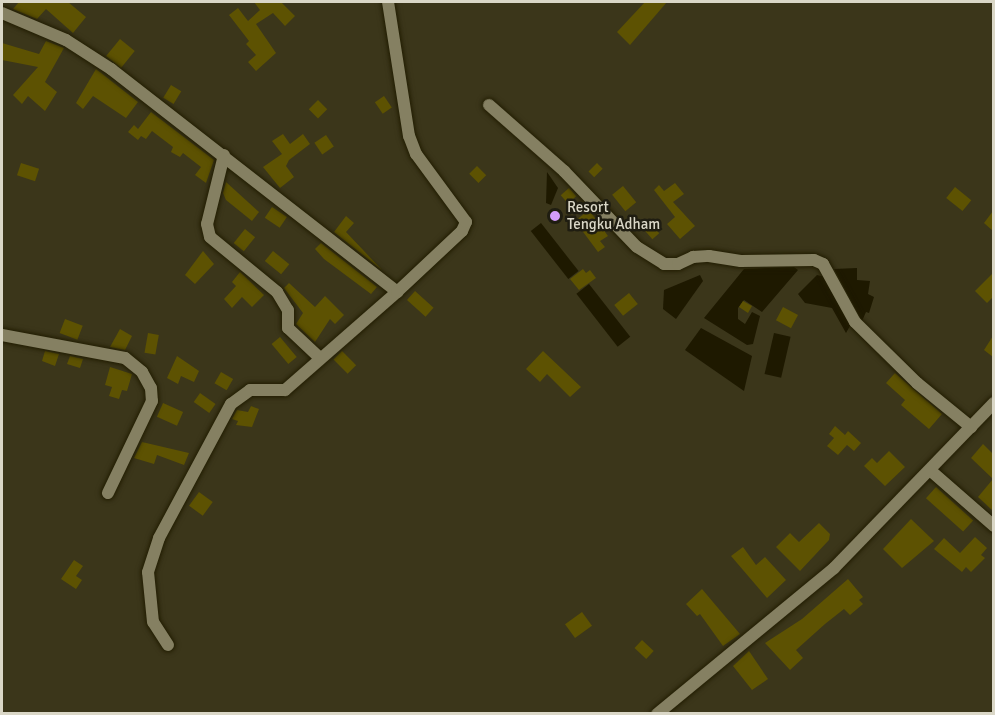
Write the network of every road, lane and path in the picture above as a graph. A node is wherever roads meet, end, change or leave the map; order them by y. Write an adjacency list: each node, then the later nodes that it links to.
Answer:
1 (388, 2): 5 (street)
2 (2, 13): 4 (street)
3 (489, 105): 9 (street)
4 (224, 155): 5 (street); 7 (street)
5 (397, 292): 7 (street)
6 (2, 334): 11 (street)
7 (320, 358): 13 (street)
8 (993, 403): 9 (street)
9 (971, 427): 10 (street)
10 (932, 471): 12 (street); 14 (street)
11 (108, 493)
12 (993, 526)
13 (168, 645)
14 (657, 714)

